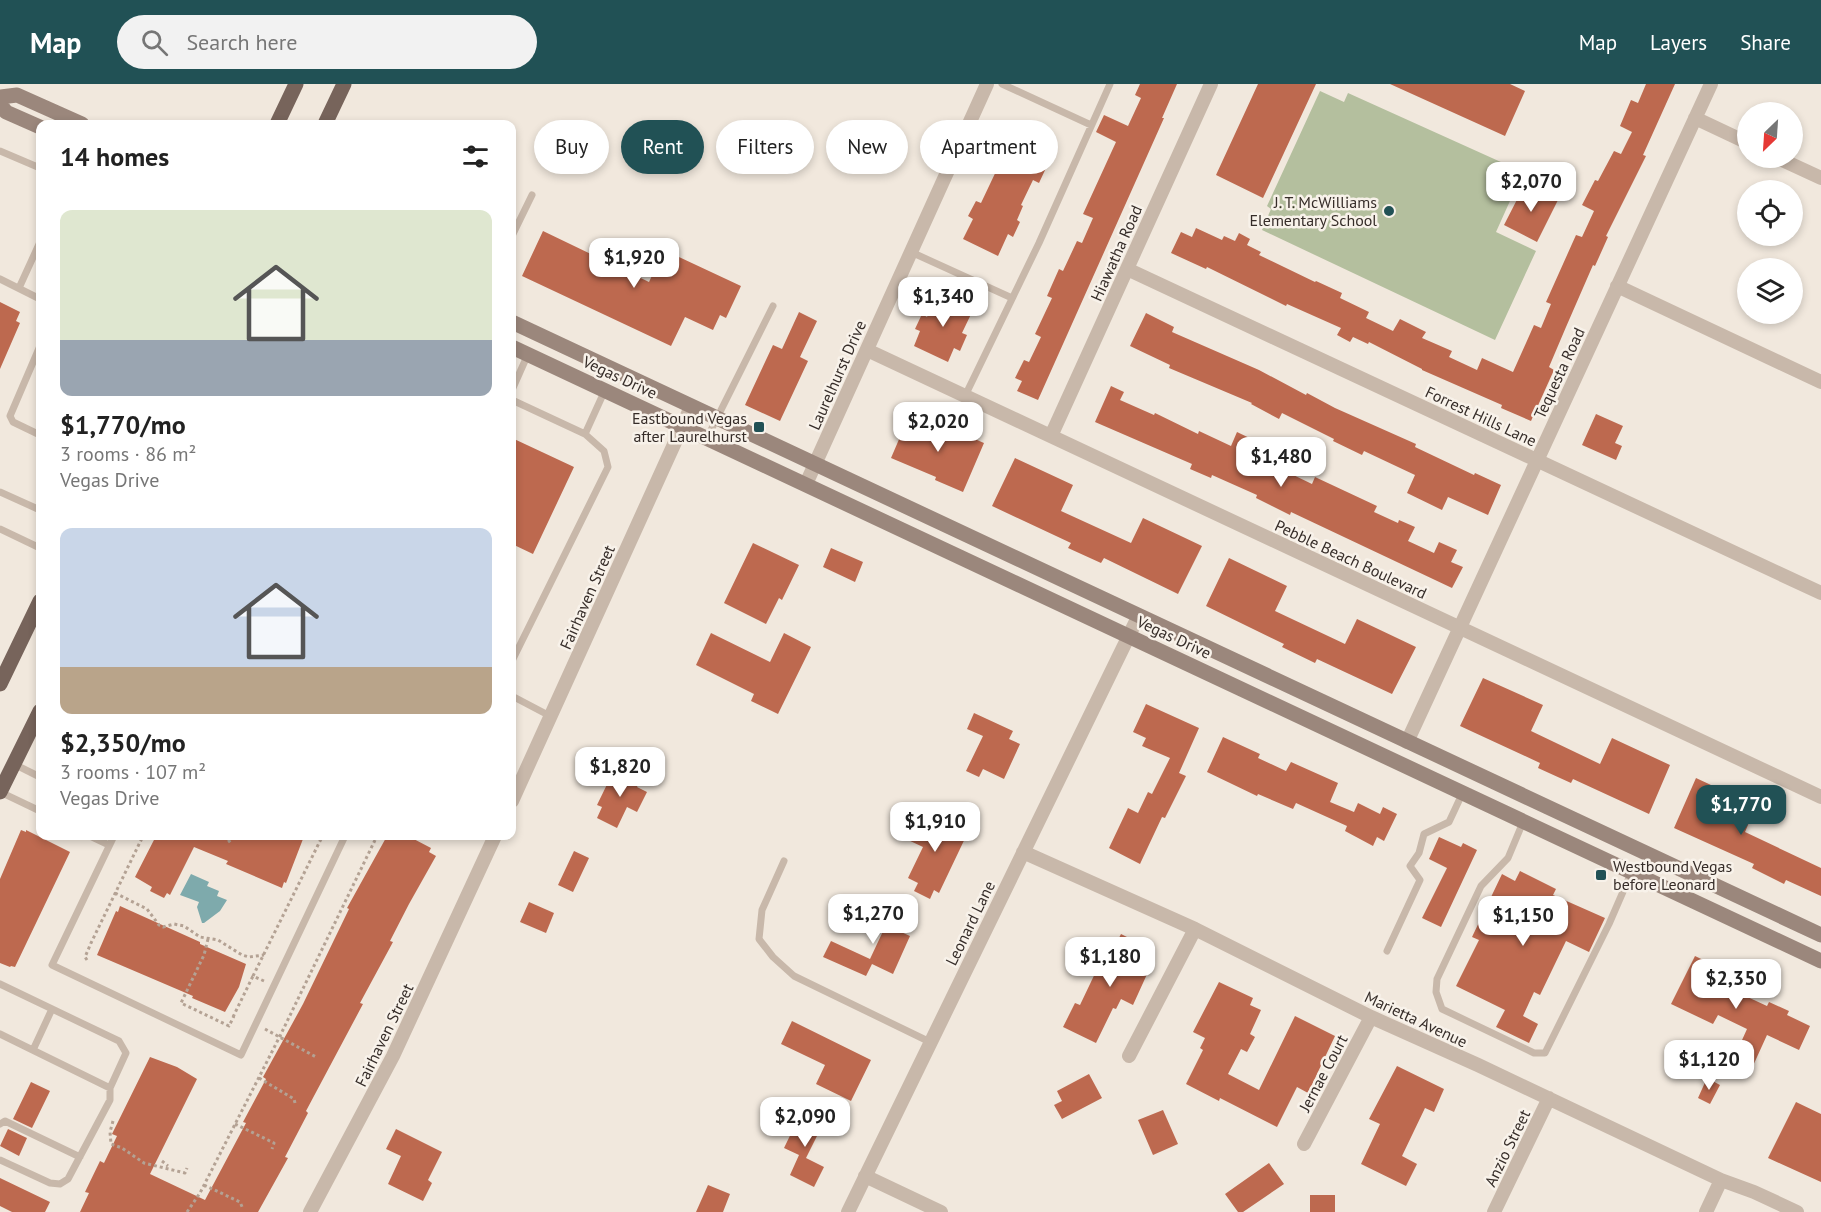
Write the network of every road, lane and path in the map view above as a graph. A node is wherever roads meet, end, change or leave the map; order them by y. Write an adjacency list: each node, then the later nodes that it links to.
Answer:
1 (296, 84): 12 (main road)
2 (344, 84): 13 (main road)
3 (987, 84): 24 (street, Laurelhurst Drive)
4 (1002, 84): 15 (lane)
5 (1110, 84): 15 (lane)
6 (1211, 84): 25 (street, Hiawatha Road)
7 (1711, 84): 10 (street, Tequesta Road)
8 (0, 97): 11 (main road)
9 (0, 104): 14 (main road)
10 (1695, 118): 16 (street); 27 (street, Tequesta Road)
11 (73, 120)
12 (279, 120)
13 (327, 120)
14 (36, 125)
15 (1092, 125): 30 (lane)
16 (1737, 138)
17 (0, 151): 18 (lane)
18 (36, 166)
19 (1800, 168): 20 (street)
20 (1821, 178)
21 (532, 195): 22 (lane)
22 (516, 228)
23 (36, 250): 28 (lane)
24 (911, 252): 30 (lane); 35 (street, Laurelhurst Drive)
25 (1127, 269): 49 (street, Hiawatha Road); 51 (street, Forrest Hills Lane)
26 (0, 279): 28 (lane)
27 (1617, 286): 40 (street); 51 (street, Tequesta Road)
28 (18, 288): 29 (lane)
29 (36, 297)
30 (1012, 298): 42 (lane)
31 (772, 306): 45 (lane)
32 (516, 324): 33 (main road, Vegas Drive)
33 (537, 334): 36 (main road); 38 (main road, Vegas Drive)
34 (516, 348): 36 (main road, Vegas Drive)
35 (867, 350): 42 (street, Pebble Beach Boulevard); 52 (street, Laurelhurst Drive)
36 (528, 354): 39 (lane); 41 (main road, Vegas Drive)
37 (36, 355): 47 (lane)
38 (614, 371): 41 (main road); 44 (main road, Vegas Drive)
39 (516, 381)
40 (1821, 382)
41 (605, 390): 46 (main road, Vegas Drive); 48 (lane)
42 (966, 396): 49 (street, Pebble Beach Boulevard)
43 (516, 402): 48 (lane)
44 (691, 407): 45 (main road, Vegas Drive); 46 (street, Fairhaven Street)
45 (717, 419): 50 (lane); 52 (main road, Vegas Drive)
46 (682, 426): 50 (main road, Vegas Drive); 66 (street, Fairhaven Street)
47 (36, 433)
48 (585, 434): 63 (lane)
49 (1051, 436): 61 (street, Pebble Beach Boulevard)
50 (708, 438): 53 (main road, Vegas Drive)
51 (1536, 460): 58 (street, Forrest Hills Lane); 61 (street, Tequesta Road)
52 (815, 464): 53 (street, Laurelhurst Drive); 60 (main road, Vegas Drive)
53 (806, 484): 62 (main road, Vegas Drive)
54 (0, 492): 55 (lane)
55 (36, 508)
56 (0, 529): 57 (lane)
57 (36, 546)
58 (1821, 593)
59 (36, 609): 64 (main road)
60 (1138, 617): 62 (street, Leonard Lane); 68 (main road, Vegas Drive)
61 (1459, 628): 68 (street, Tequesta Road); 75 (street, Pebble Beach Boulevard)
62 (1129, 635): 74 (main road, Vegas Drive); 89 (street, Leonard Lane)
63 (516, 653)
64 (0, 684)
65 (516, 698): 66 (lane)
66 (550, 716): 73 (street, Fairhaven Street)
67 (36, 719): 69 (main road)
68 (1407, 742): 70 (main road, Vegas Drive)
69 (14, 764): 71 (lane); 72 (main road)
70 (1472, 772): 74 (main road); 76 (main road, Vegas Drive)
71 (36, 775)
72 (0, 792): 77 (lane)
73 (516, 792)
74 (1463, 792): 78 (main road, Vegas Drive); 96 (lane)
75 (1821, 797)
76 (1533, 801): 78 (main road); 94 (main road, Vegas Drive)
77 (36, 810)
78 (1524, 821): 91 (main road, Vegas Drive); 91 (lane)
79 (98, 840): 88 (lane)
80 (112, 840): 88 (lane)
81 (141, 840): 92 (path)
82 (231, 840): 87 (path)
83 (321, 840): 97 (path)
84 (343, 840): 102 (lane)
85 (375, 840): 107 (path)
86 (493, 840): 131 (street, Fairhaven Street)
87 (228, 842)
88 (109, 845): 105 (lane)
89 (1023, 852): 93 (street, Marietta Avenue); 108 (street, Leonard Lane)
90 (784, 861): 108 (lane)
91 (1632, 871): 99 (main road, Vegas Drive)
92 (116, 893): 95 (path); 98 (path)
93 (1195, 928): 104 (street, Marietta Avenue); 110 (street)
94 (1821, 935)
95 (208, 939): 97 (path); 100 (path)
96 (1387, 951)
97 (264, 955): 100 (path)
98 (87, 960)
99 (1821, 961)
100 (253, 976): 102 (path)
101 (0, 984): 103 (lane)
102 (274, 985): 105 (lane)
103 (52, 1009): 109 (lane); 113 (lane)
104 (1371, 1017): 114 (street, Marietta Avenue); 119 (street, Jernae Court)
105 (256, 1025): 107 (path)
106 (0, 1034): 109 (lane)
107 (280, 1036): 111 (path); 112 (path)
108 (930, 1042): 126 (street, Leonard Lane)
109 (33, 1050): 113 (lane)
110 (1129, 1056)
111 (316, 1057)
112 (259, 1078): 115 (path); 118 (path)
113 (110, 1088): 121 (lane)
114 (1550, 1098): 127 (street, Marietta Avenue); 134 (street, Anzio Street)
115 (295, 1103)
116 (117, 1113): 124 (path)
117 (0, 1124): 121 (lane)
118 (235, 1124): 120 (path); 128 (path)
119 (1304, 1144)
120 (272, 1149)
121 (80, 1157): 122 (lane)
122 (0, 1160)
123 (162, 1161): 124 (path)
124 (169, 1167): 125 (path)
125 (187, 1168)
126 (865, 1176): 132 (street, Leonard Lane); 133 (street)
127 (1721, 1180): 135 (street); 136 (street, Marietta Avenue)
128 (204, 1185): 129 (path); 130 (path)
129 (243, 1209)
130 (187, 1212)
131 (310, 1212)
132 (848, 1212)
133 (941, 1212)
134 (1494, 1212)
135 (1706, 1212)
136 (1797, 1212)

